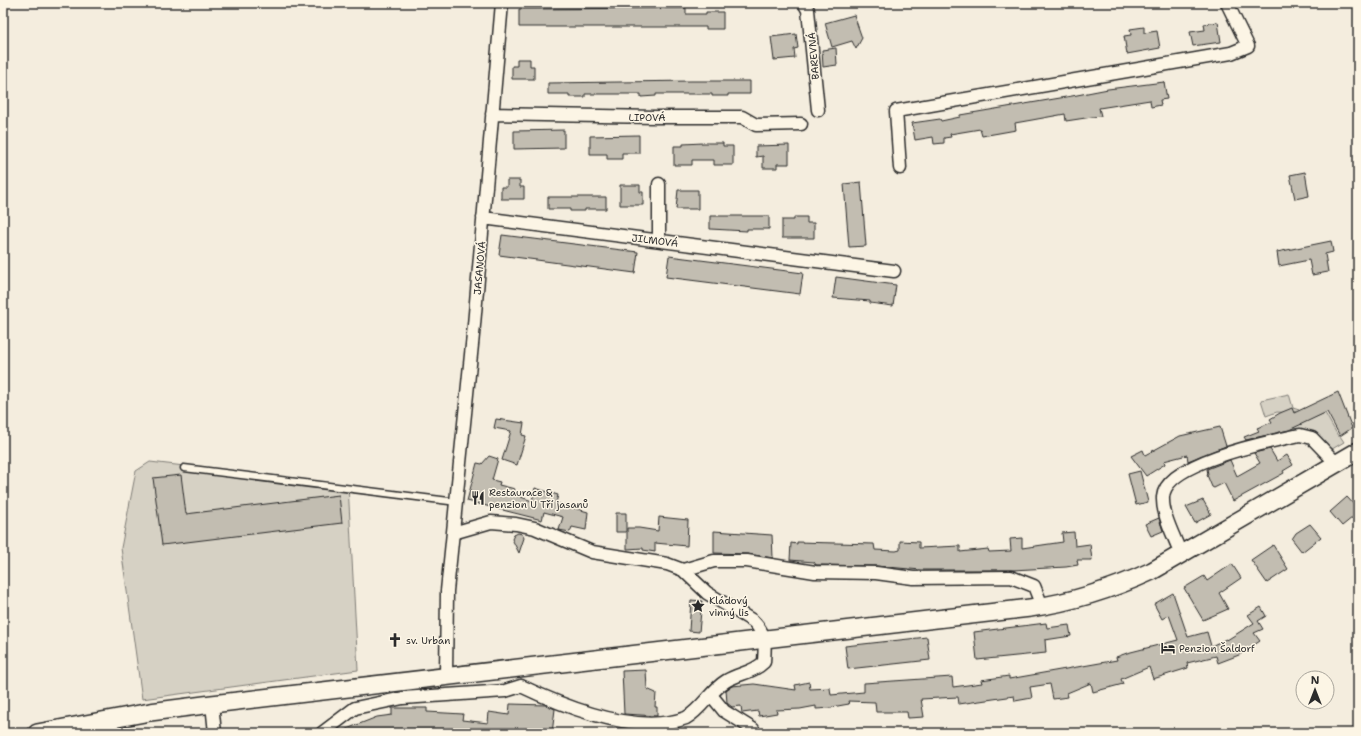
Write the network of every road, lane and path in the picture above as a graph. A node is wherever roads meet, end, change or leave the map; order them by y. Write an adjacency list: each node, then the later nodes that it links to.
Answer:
1 (502, 3): 5 (street, JASANOVÁ)
2 (804, 3): 4 (street, BAREVNÁ)
3 (1227, 3): 7 (street)
4 (818, 110)
5 (492, 114): 6 (street, LIPOVÁ); 9 (street, JASANOVÁ)
6 (801, 124)
7 (900, 168)
8 (659, 184): 10 (street)
9 (483, 218): 10 (street, JILMOVÁ); 15 (street, JASANOVÁ)
10 (659, 240): 11 (street, JILMOVÁ)
11 (894, 271)
12 (1358, 451): 13 (main road)
13 (1337, 464): 17 (main road); 17 (street)
14 (184, 468): 15 (lane)
15 (458, 502): 16 (street, JASANOVÁ)
16 (453, 533): 18 (street); 22 (street, JASANOVÁ)
17 (1181, 555): 19 (main road)
18 (683, 570): 19 (street); 20 (street)
19 (1042, 606): 20 (main road)
20 (765, 639): 21 (main road); 24 (street)
21 (522, 667): 22 (main road); 23 (street)
22 (446, 676): 25 (main road)
23 (521, 686): 24 (street); 28 (street)
24 (711, 696): 29 (street)
25 (212, 704): 26 (main road); 27 (street)
26 (37, 733)
27 (216, 733)
28 (322, 733)
29 (754, 733)

